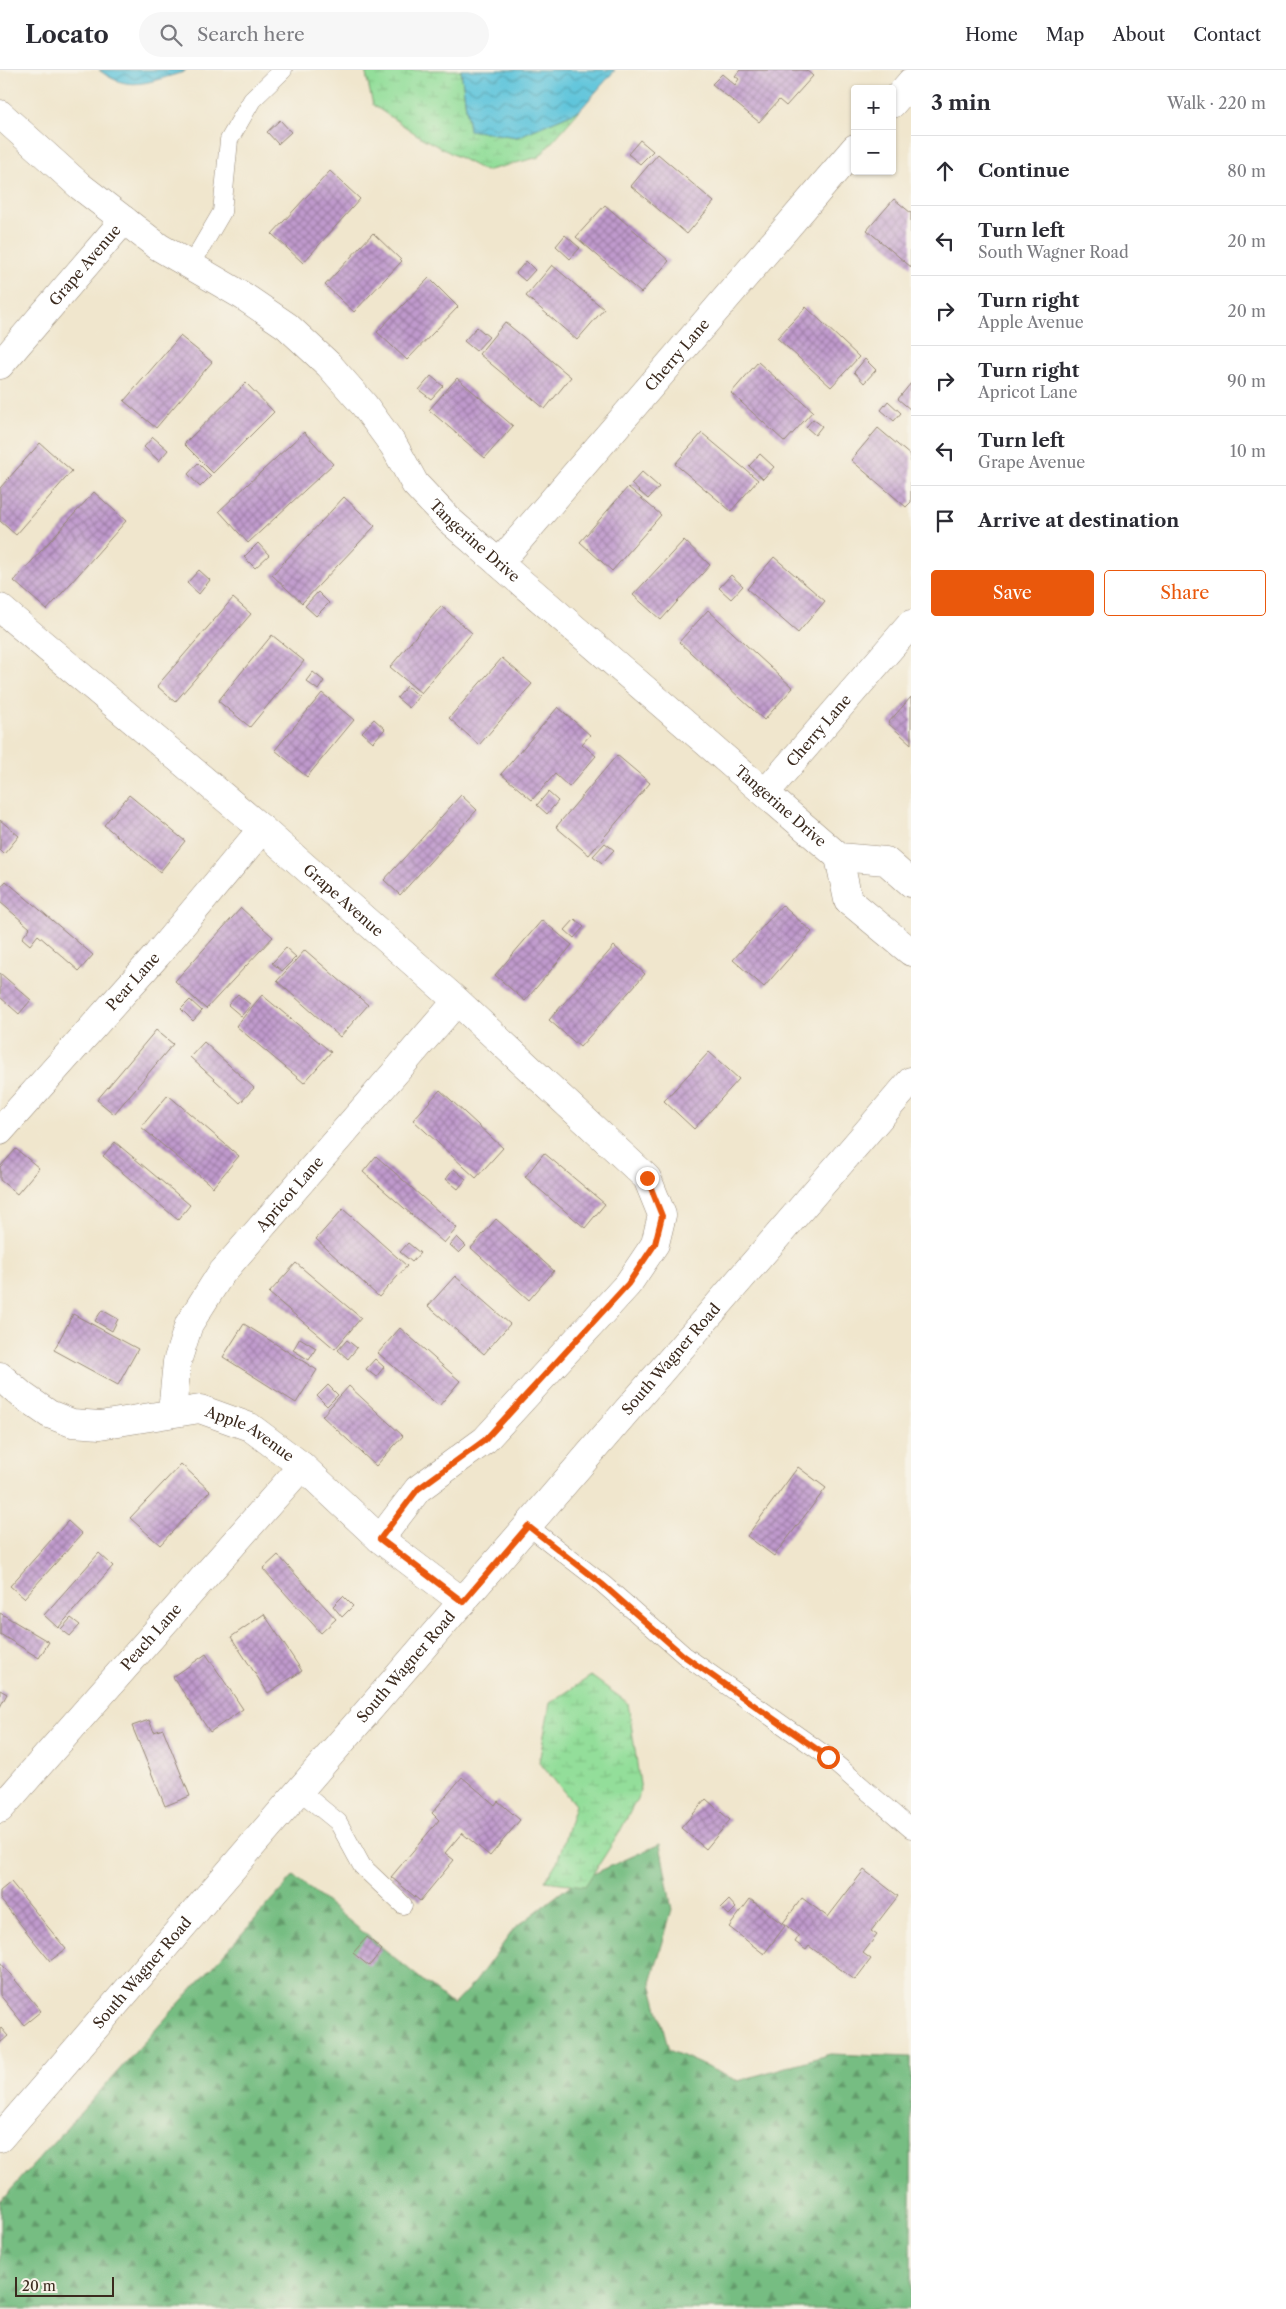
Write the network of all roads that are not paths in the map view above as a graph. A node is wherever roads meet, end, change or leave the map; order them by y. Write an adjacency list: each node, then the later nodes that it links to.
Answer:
1 (284, 70): 7 (lane)
2 (911, 82): 3 (street)
3 (896, 99)
4 (0, 114): 6 (street, Grape Avenue)
5 (851, 153): 9 (street, Cherry Lane)
6 (124, 220): 7 (street, Tangerine Drive); 8 (street, Grape Avenue)
7 (191, 265): 9 (street, Tangerine Drive)
8 (0, 365)
9 (499, 563): 12 (street, Tangerine Drive)
10 (0, 608): 13 (street, Grape Avenue)
11 (911, 624): 12 (street, Cherry Lane)
12 (766, 792): 14 (street, Tangerine Drive)
13 (262, 829): 17 (street, Grape Avenue); 19 (street, Pear Lane)
14 (840, 857): 15 (street, Tangerine Drive); 16 (street, Tangerine Drive)
15 (911, 883)
16 (911, 952)
17 (457, 1001): 21 (street, Apricot Lane); 24 (street, Grape Avenue)
18 (911, 1081): 23 (street, South Wagner Road)
19 (0, 1131)
20 (0, 1376): 21 (street, Apple Avenue)
21 (172, 1412): 22 (street, Apple Avenue)
22 (302, 1466): 24 (street, Apple Avenue); 27 (street, Peach Lane)
23 (528, 1526): 25 (street, South Wagner Road); 28 (lane)
24 (380, 1539): 25 (street, Apple Avenue)
25 (463, 1602): 26 (street, South Wagner Road)
26 (300, 1791): 29 (lane); 30 (street, South Wagner Road)
27 (0, 1809)
28 (911, 1829)
29 (403, 1905)
30 (0, 2138)

